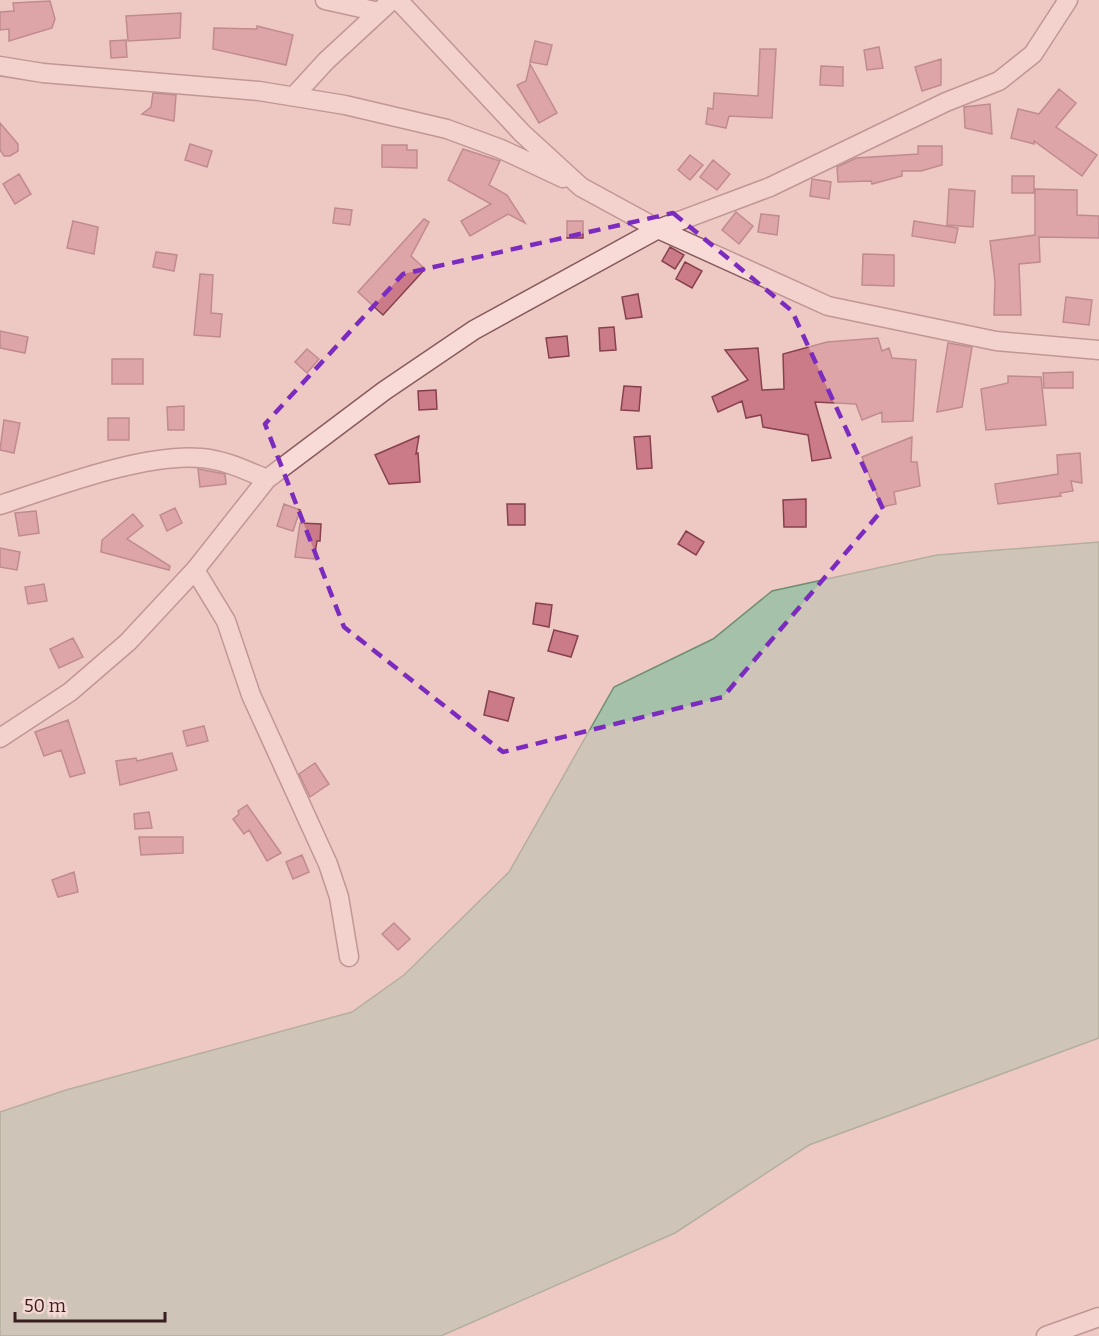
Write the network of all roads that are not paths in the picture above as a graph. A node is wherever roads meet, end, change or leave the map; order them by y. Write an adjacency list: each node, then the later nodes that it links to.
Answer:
1 (325, 0): 4 (street)
2 (398, 0): 7 (street)
3 (1068, 0): 8 (street)
4 (385, 6): 6 (street)
5 (0, 66): 6 (street)
6 (294, 96): 7 (street)
7 (581, 187): 8 (street)
8 (658, 229): 9 (street); 10 (street)
9 (1099, 350)
10 (267, 479): 11 (street); 12 (street)
11 (0, 505)
12 (195, 570): 13 (street); 14 (street)
13 (0, 738)
14 (350, 957)
15 (1099, 1317): 16 (street)
16 (1046, 1336)

